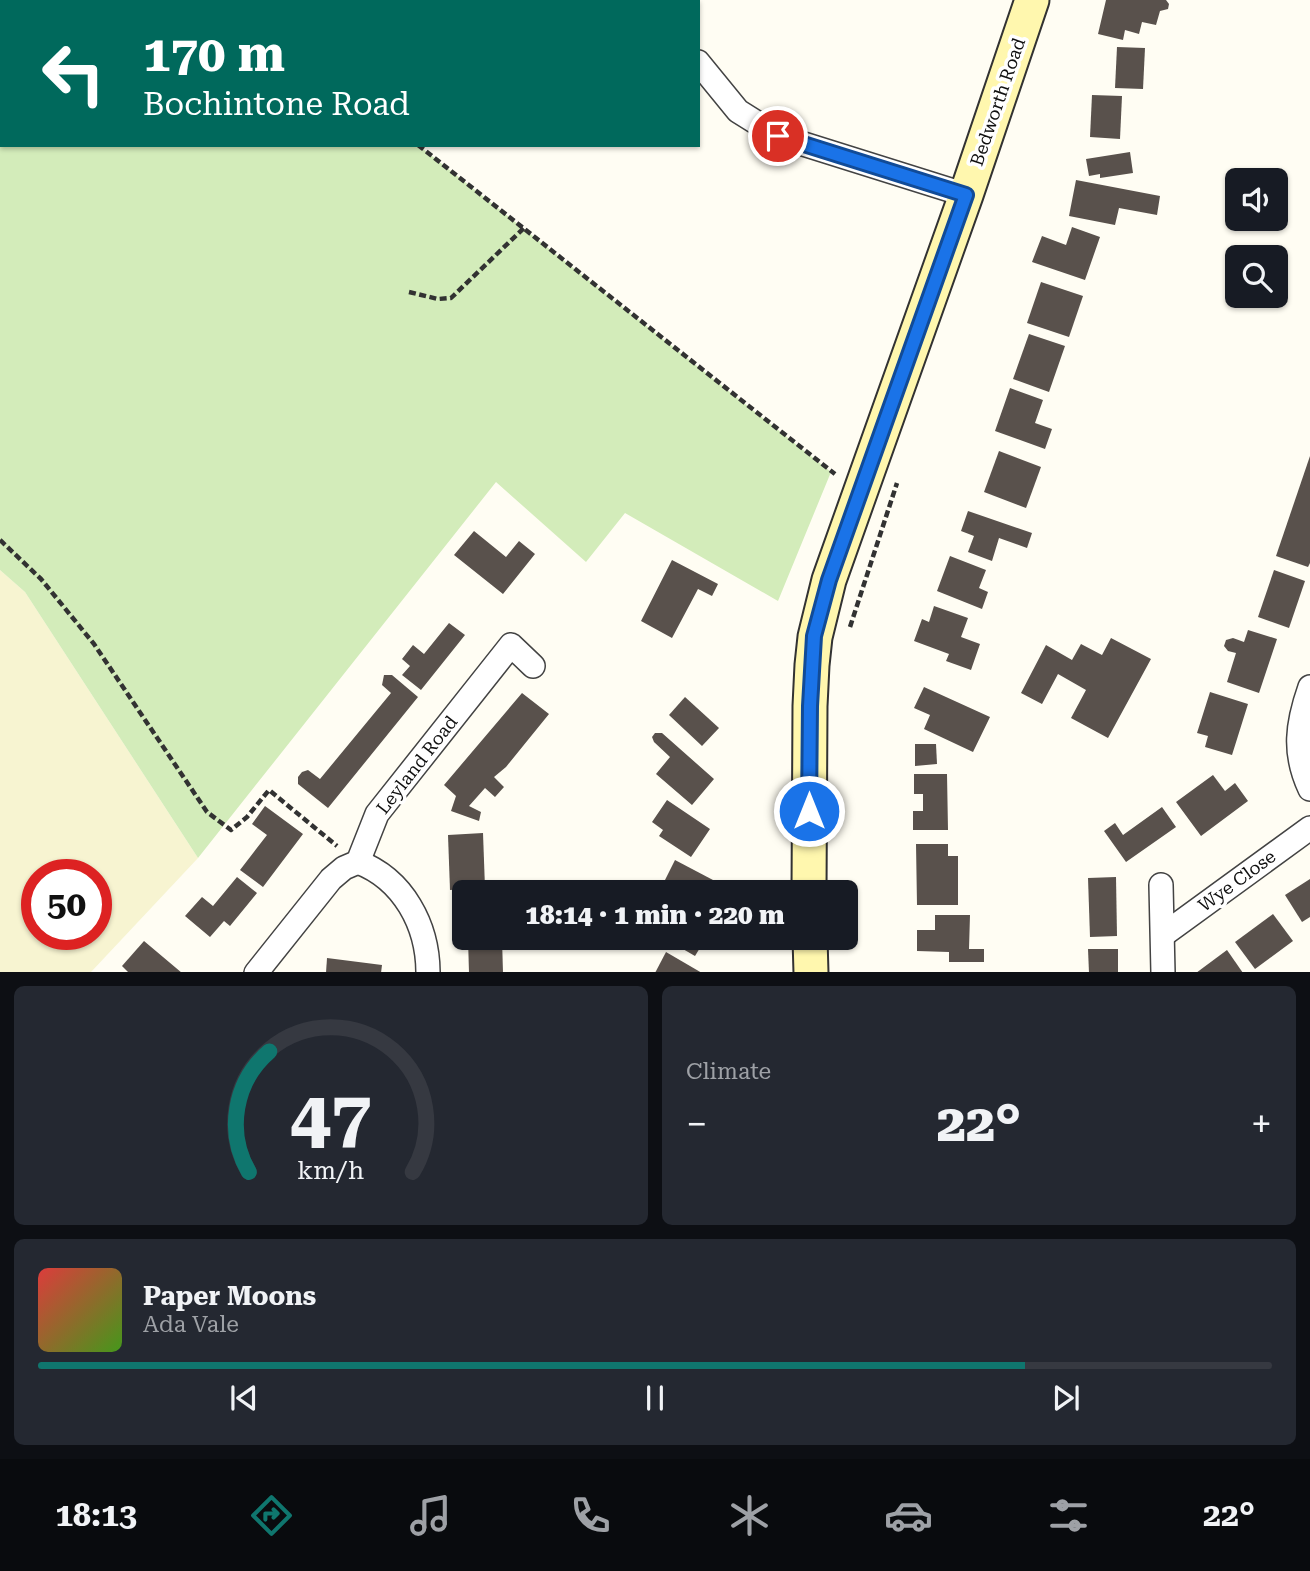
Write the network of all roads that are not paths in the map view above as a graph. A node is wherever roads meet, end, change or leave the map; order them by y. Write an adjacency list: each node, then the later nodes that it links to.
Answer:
1 (1032, 0): 3 (main road, Bedworth Road)
2 (700, 64): 3 (street)
3 (966, 195): 9 (main road, Bedworth Road)
4 (533, 666): 8 (street, Leyland Road)
5 (1310, 687): 6 (street)
6 (1310, 789)
7 (1310, 828): 11 (street, Wye Close)
8 (358, 862): 13 (street); 14 (street)
9 (809, 880)
10 (1161, 886): 11 (street)
11 (1163, 935): 16 (street)
12 (810, 950): 15 (main road)
13 (256, 972)
14 (428, 972)
15 (811, 972)
16 (1163, 972)

